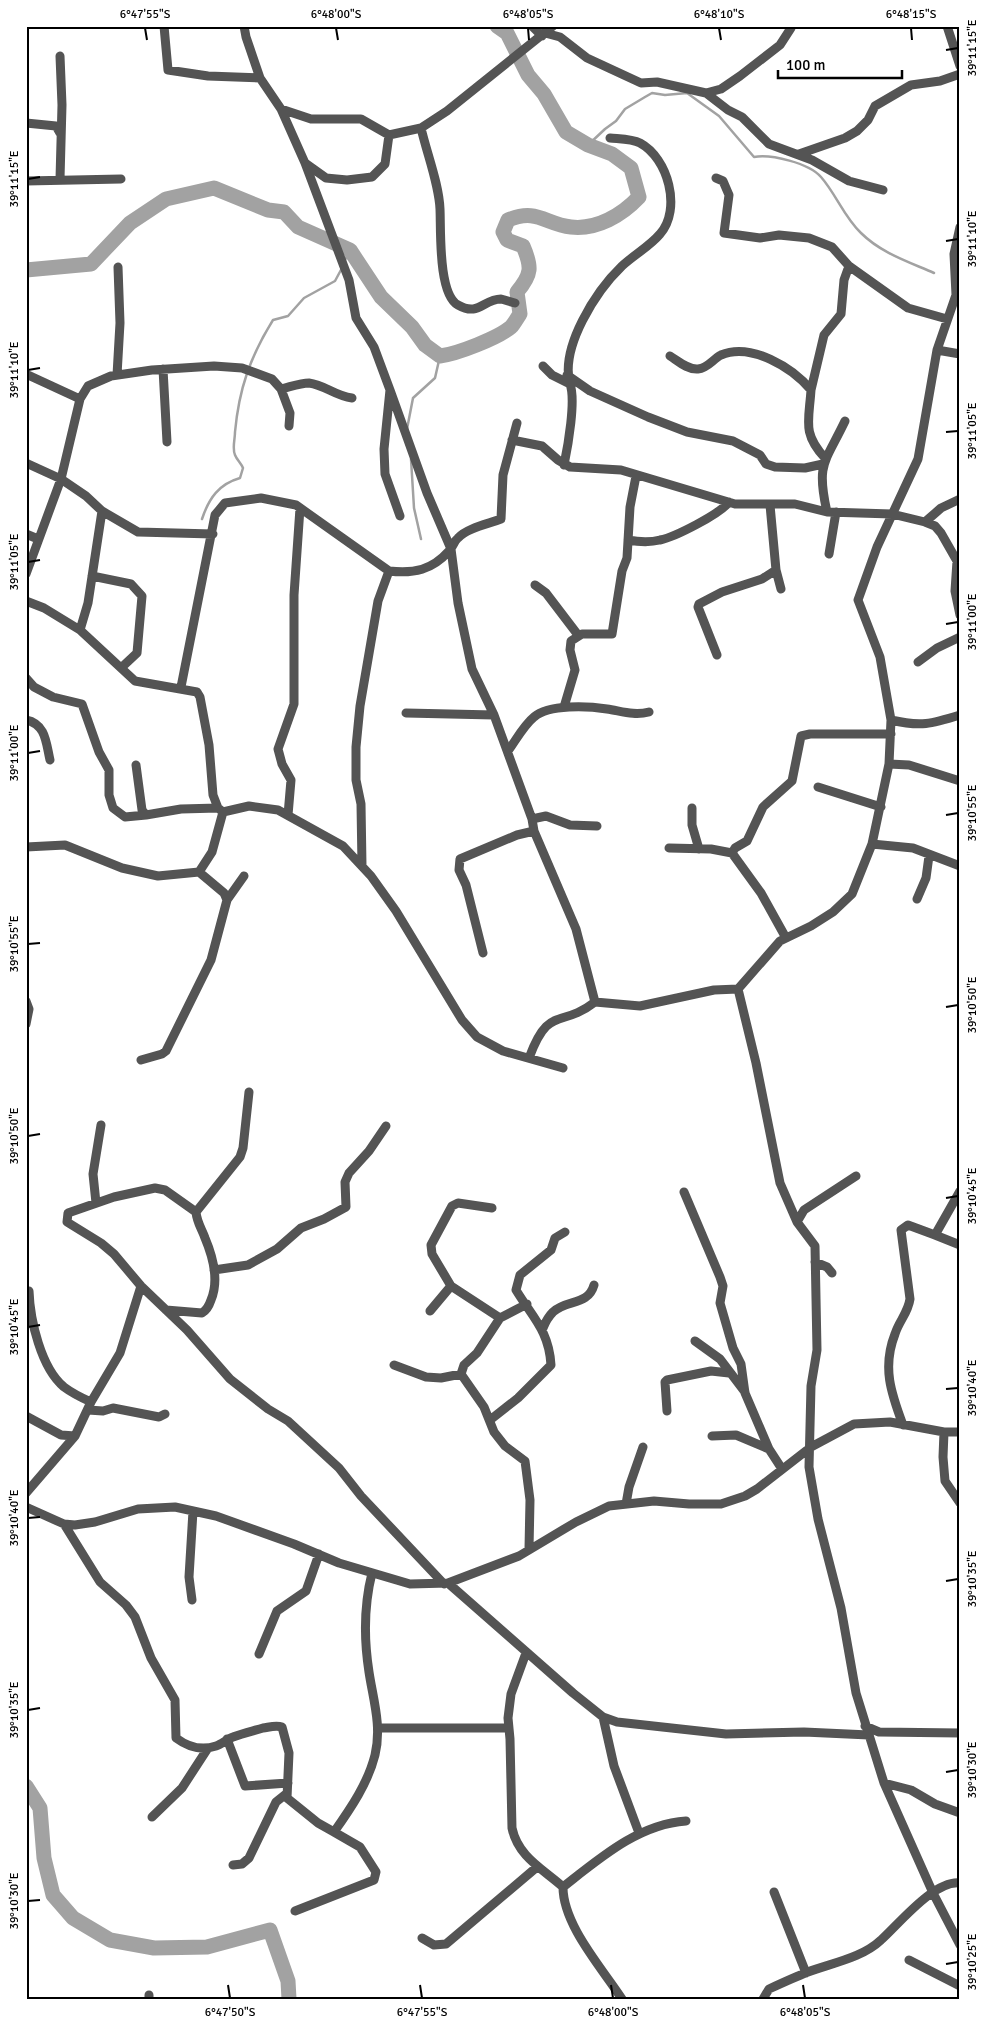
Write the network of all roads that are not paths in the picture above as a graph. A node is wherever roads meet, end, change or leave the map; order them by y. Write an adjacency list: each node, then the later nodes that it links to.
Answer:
1 (164, 26): 11 (street)
2 (244, 26): 11 (street)
3 (532, 26): 7 (street)
4 (553, 26): 7 (street)
5 (947, 26): 9 (street)
6 (791, 28): 12 (street)
7 (543, 34): 12 (street); 15 (street)
8 (60, 56): 16 (street)
9 (960, 66)
10 (960, 74): 19 (street)
11 (260, 78): 13 (street)
12 (706, 93): 19 (street)
13 (281, 109): 17 (street); 20 (street)
14 (26, 123): 16 (street)
15 (421, 128): 17 (street); 29 (street)
16 (60, 133): 22 (street)
17 (389, 135): 20 (street)
18 (610, 138): 38 (street)
19 (799, 154): 25 (street)
20 (305, 163): 40 (street)
21 (716, 178): 27 (street)
22 (60, 179): 23 (street); 24 (street)
23 (121, 179)
24 (26, 181)
25 (883, 190)
26 (960, 228): 30 (street)
27 (849, 266): 30 (street); 41 (street)
28 (118, 267): 37 (street)
29 (516, 303)
30 (946, 319): 31 (street)
31 (938, 350): 32 (street); 60 (street)
32 (960, 354)
33 (670, 356): 41 (street)
34 (542, 366): 38 (street)
35 (163, 369): 37 (street); 39 (street); 48 (street)
36 (28, 375): 43 (street)
37 (117, 375): 43 (street)
38 (568, 379): 49 (street); 51 (street)
39 (281, 389): 42 (street); 46 (street)
40 (390, 390): 61 (street); 67 (street)
41 (811, 390): 49 (street)
42 (352, 398)
43 (80, 399): 53 (street)
44 (846, 421): 49 (street)
45 (517, 423): 47 (street)
46 (289, 426)
47 (512, 440): 51 (street); 67 (street)
48 (168, 442)
49 (824, 461): 59 (street)
50 (26, 462): 53 (street)
51 (564, 465): 52 (street)
52 (636, 476): 55 (street); 66 (street)
53 (61, 479): 58 (street); 65 (street)
54 (960, 499): 62 (street)
55 (729, 502): 56 (street); 66 (street)
56 (770, 506): 59 (street); 69 (street)
57 (300, 508): 64 (street); 70 (street); 103 (street)
58 (102, 511): 64 (street); 72 (street)
59 (832, 512): 60 (street); 68 (street)
60 (892, 514): 62 (street); 91 (street)
61 (400, 516)
62 (925, 522): 76 (street)
63 (26, 534): 65 (street)
64 (213, 534): 84 (street)
65 (38, 539): 71 (street)
66 (628, 540): 78 (street)
67 (451, 549): 70 (street); 88 (street)
68 (829, 554)
69 (776, 570): 74 (street); 80 (street)
70 (389, 571): 113 (street)
71 (26, 574)
72 (92, 576): 77 (street); 82 (street)
73 (535, 585): 78 (street)
74 (781, 589)
75 (26, 601): 77 (street)
76 (960, 615)
77 (80, 630): 82 (street)
78 (578, 635): 85 (street)
79 (960, 637): 81 (street)
80 (717, 655)
81 (918, 662)
82 (121, 668): 84 (street)
83 (26, 678): 102 (street)
84 (181, 687): 101 (street)
85 (564, 707): 86 (street); 93 (street)
86 (649, 712)
87 (406, 713): 88 (street)
88 (494, 715): 93 (street)
89 (960, 715): 91 (street)
90 (26, 720): 94 (street)
91 (891, 720): 92 (street)
92 (891, 734): 95 (street); 111 (street)
93 (508, 751): 104 (street)
94 (50, 760)
95 (890, 764): 97 (street); 99 (street)
96 (136, 765): 102 (street)
97 (960, 781)
98 (818, 787): 99 (street)
99 (881, 806): 107 (street)
100 (692, 808): 110 (street)
101 (221, 810): 102 (street); 103 (street); 115 (street)
102 (146, 815)
103 (288, 815): 113 (street)
104 (532, 819): 105 (street); 106 (street)
105 (597, 826)
106 (534, 831): 120 (street); 123 (street)
107 (872, 844): 112 (street); 119 (street)
108 (26, 846): 115 (street)
109 (669, 848): 110 (street)
110 (699, 849): 111 (street)
111 (732, 854): 119 (street)
112 (929, 856): 114 (street); 117 (street)
113 (362, 866): 125 (street)
114 (960, 866)
115 (199, 872): 118 (street)
116 (244, 876): 118 (street)
117 (917, 899)
118 (227, 900): 126 (street)
119 (786, 938): 121 (street)
120 (483, 953)
121 (738, 989): 123 (street); 137 (street)
122 (26, 1001): 124 (street)
123 (595, 1002): 125 (street)
124 (26, 1024)
125 (529, 1058): 127 (street)
126 (141, 1060)
127 (563, 1068)
128 (248, 1092): 136 (street)
129 (101, 1125): 134 (street)
130 (386, 1126): 142 (street)
131 (856, 1176): 137 (street)
132 (960, 1190): 139 (street)
133 (684, 1192): 157 (street)
134 (96, 1203): 136 (street); 145 (street)
135 (492, 1208): 146 (street)
136 (196, 1212): 142 (street)
137 (797, 1222): 141 (street)
138 (565, 1232): 148 (street)
139 (936, 1235): 140 (street); 163 (street)
140 (960, 1245)
141 (815, 1262): 143 (street); 169 (street)
142 (214, 1270): 149 (street)
143 (832, 1273)
144 (594, 1284): 152 (street)
145 (141, 1286): 149 (street); 158 (street)
146 (451, 1286): 150 (street); 151 (street)
147 (29, 1292): 158 (street)
148 (527, 1304): 151 (street); 152 (street)
149 (166, 1310): 181 (street)
150 (430, 1311)
151 (500, 1318): 156 (street)
152 (543, 1328): 162 (street)
153 (695, 1340): 155 (street)
154 (394, 1365): 156 (street)
155 (728, 1373): 157 (street); 159 (street)
156 (461, 1374): 162 (street)
157 (745, 1393): 170 (street)
158 (90, 1406): 160 (street); 166 (street)
159 (667, 1411)
160 (165, 1414)
161 (26, 1416): 166 (street)
162 (490, 1420): 178 (street)
163 (903, 1425): 164 (street); 169 (street)
164 (944, 1432): 165 (street); 173 (street)
165 (960, 1432)
166 (75, 1436): 172 (street)
167 (712, 1436): 170 (street)
168 (643, 1447): 174 (street)
169 (811, 1448): 171 (street); 186 (street)
170 (769, 1449): 171 (street)
171 (782, 1469): 174 (street)
172 (26, 1493)
173 (960, 1503)
174 (626, 1504): 178 (street)
175 (26, 1508): 177 (street)
176 (193, 1511): 177 (street); 179 (street); 182 (street)
177 (64, 1524): 192 (street)
178 (529, 1549): 181 (street)
179 (319, 1554): 180 (street); 184 (street)
180 (372, 1573): 181 (street); 187 (street)
181 (446, 1583): 183 (street)
182 (192, 1600)
183 (526, 1653): 185 (street); 188 (street)
184 (259, 1654)
185 (603, 1717): 190 (street); 200 (street)
186 (865, 1726): 189 (street); 190 (street)
187 (378, 1728): 188 (street); 199 (street)
188 (509, 1728): 202 (street)
189 (960, 1733)
190 (869, 1735): 194 (street)
191 (227, 1739): 192 (street); 193 (street); 193 (street)
192 (208, 1748): 197 (street)
193 (288, 1783): 195 (street)
194 (884, 1783): 196 (street); 206 (street)
195 (286, 1794): 199 (street); 201 (street)
196 (960, 1813)
197 (152, 1817)
198 (686, 1821): 200 (street)
199 (334, 1832): 207 (street)
200 (639, 1833): 204 (street)
201 (232, 1865)
202 (537, 1867): 204 (street); 208 (street)
203 (960, 1883): 206 (street)
204 (563, 1887): 213 (street)
205 (774, 1892): 211 (street)
206 (933, 1893): 209 (street); 211 (street)
207 (295, 1911)
208 (422, 1938)
209 (960, 1945)
210 (909, 1960): 212 (street)
211 (806, 1973): 214 (street)
212 (960, 1986)
213 (622, 1999)
214 (763, 1999)

